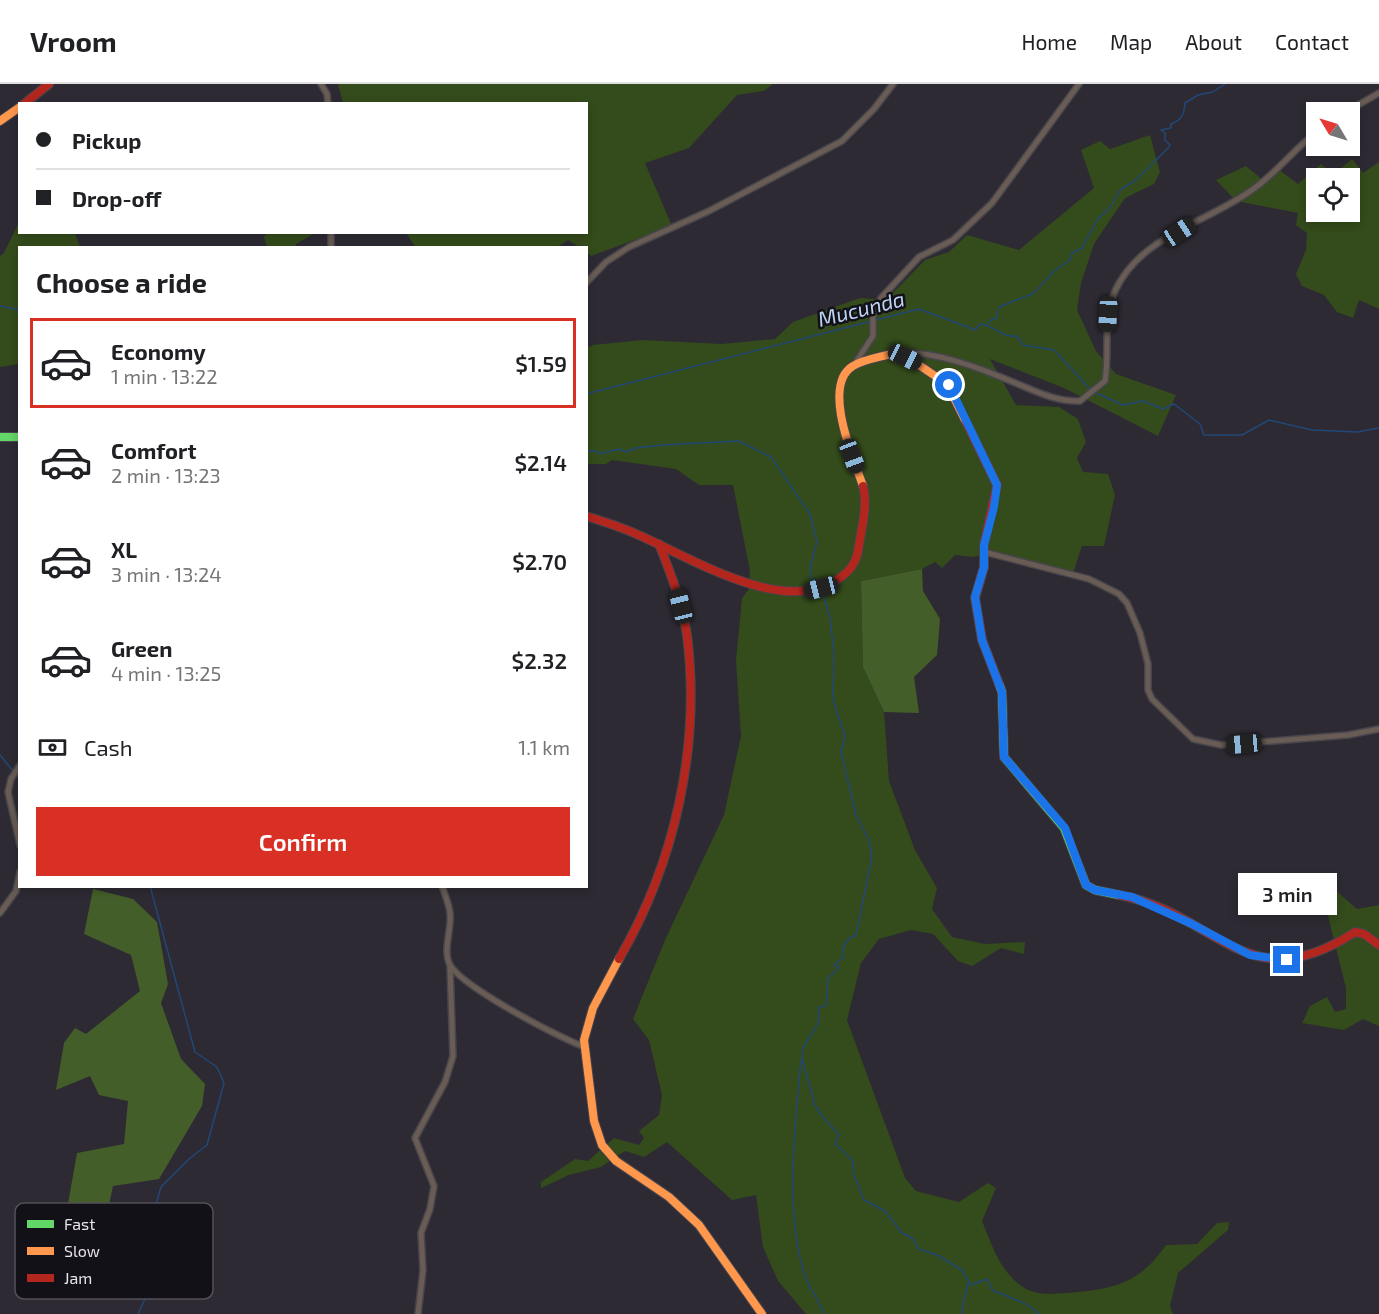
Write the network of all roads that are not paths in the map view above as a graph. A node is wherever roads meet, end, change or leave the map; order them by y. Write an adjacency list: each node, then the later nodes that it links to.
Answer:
1 (49, 84): 6 (main road)
2 (321, 84): 7 (street)
3 (893, 84): 12 (street)
4 (1079, 84): 14 (street)
5 (1379, 93): 8 (street)
6 (26, 102)
7 (328, 102)
8 (1360, 104)
9 (18, 108): 10 (main road)
10 (0, 121)
11 (1306, 142): 13 (street)
12 (588, 281)
13 (894, 353): 14 (main road); 19 (main road)
14 (853, 366): 18 (main road)
15 (0, 436): 16 (main road)
16 (18, 439)
17 (588, 516): 18 (main road)
18 (659, 544): 28 (main road)
19 (984, 552): 20 (street); 26 (main road)
20 (1379, 729)
21 (18, 768): 22 (street)
22 (18, 836)
23 (18, 882): 25 (street)
24 (443, 888): 27 (street)
25 (0, 913)
26 (1379, 945)
27 (450, 966): 28 (street); 29 (street)
28 (585, 1047): 30 (main road)
29 (418, 1314)
30 (762, 1314)

